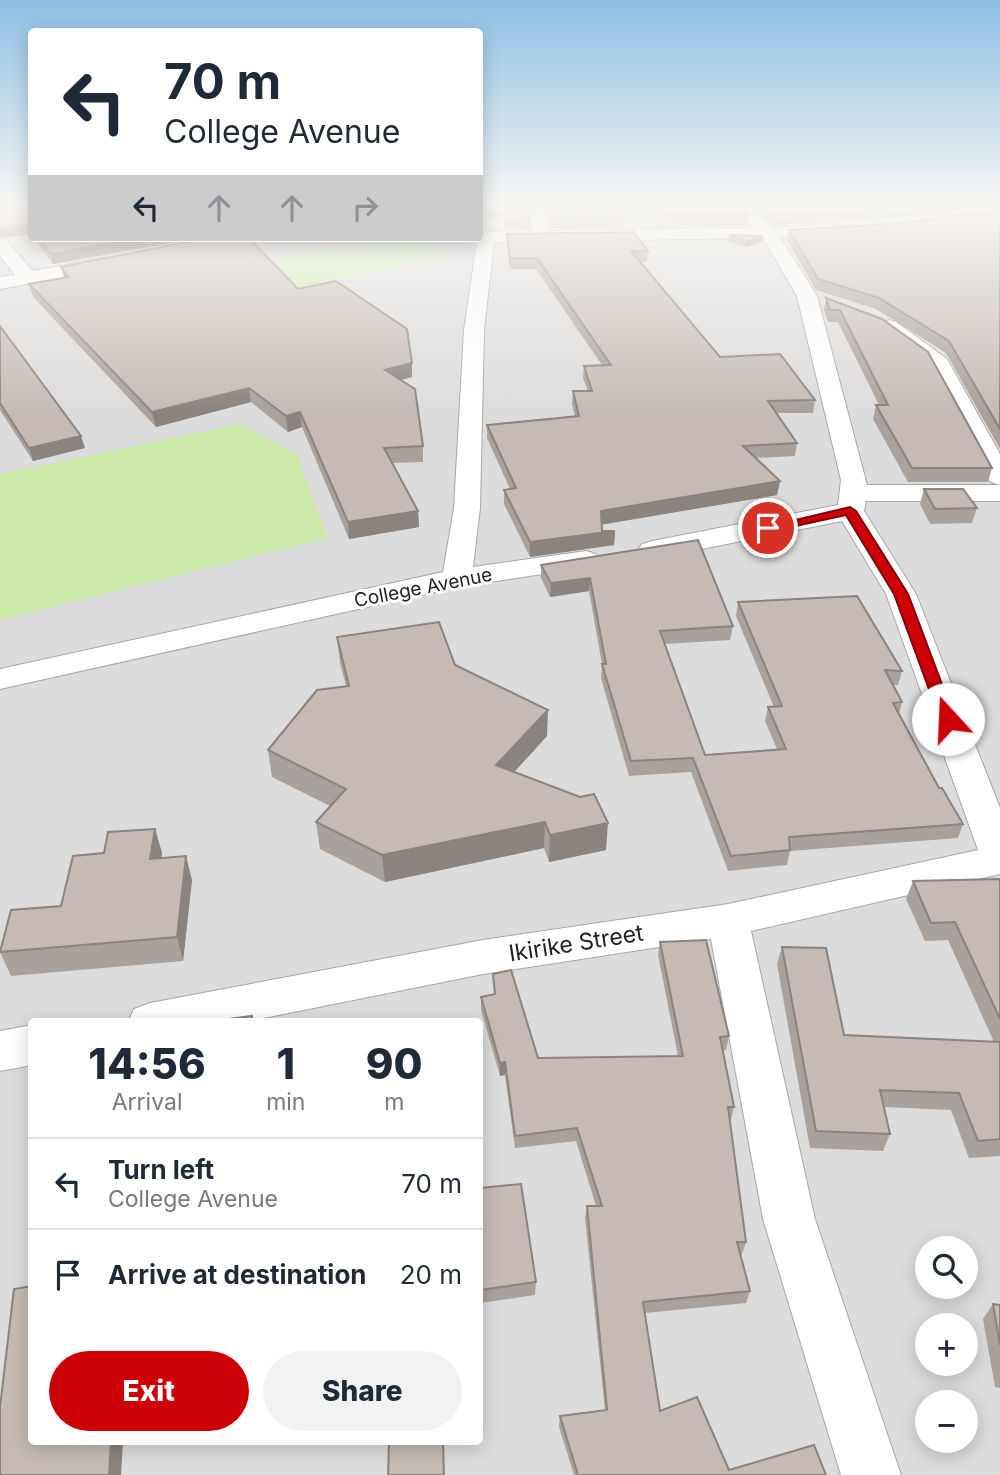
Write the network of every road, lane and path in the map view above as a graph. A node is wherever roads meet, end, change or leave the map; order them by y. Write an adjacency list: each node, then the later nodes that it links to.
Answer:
1 (25, 274): 5 (street)
2 (51, 274): 5 (street)
3 (479, 274): 13 (street)
4 (794, 274): 7 (street)
5 (28, 278): 6 (street)
6 (0, 283)
7 (807, 296): 8 (street); 12 (street)
8 (832, 304)
9 (868, 315): 10 (street)
10 (1000, 477)
11 (1000, 493): 12 (street, College Avenue)
12 (852, 502): 13 (street, College Avenue); 15 (street)
13 (457, 578): 14 (street, College Avenue)
14 (0, 678)
15 (1000, 859): 16 (street, Ikirike Street)
16 (728, 920): 17 (street, Ikirike Street); 20 (street)
17 (170, 1018)
18 (28, 1046): 19 (street)
19 (0, 1051)
20 (871, 1475)

